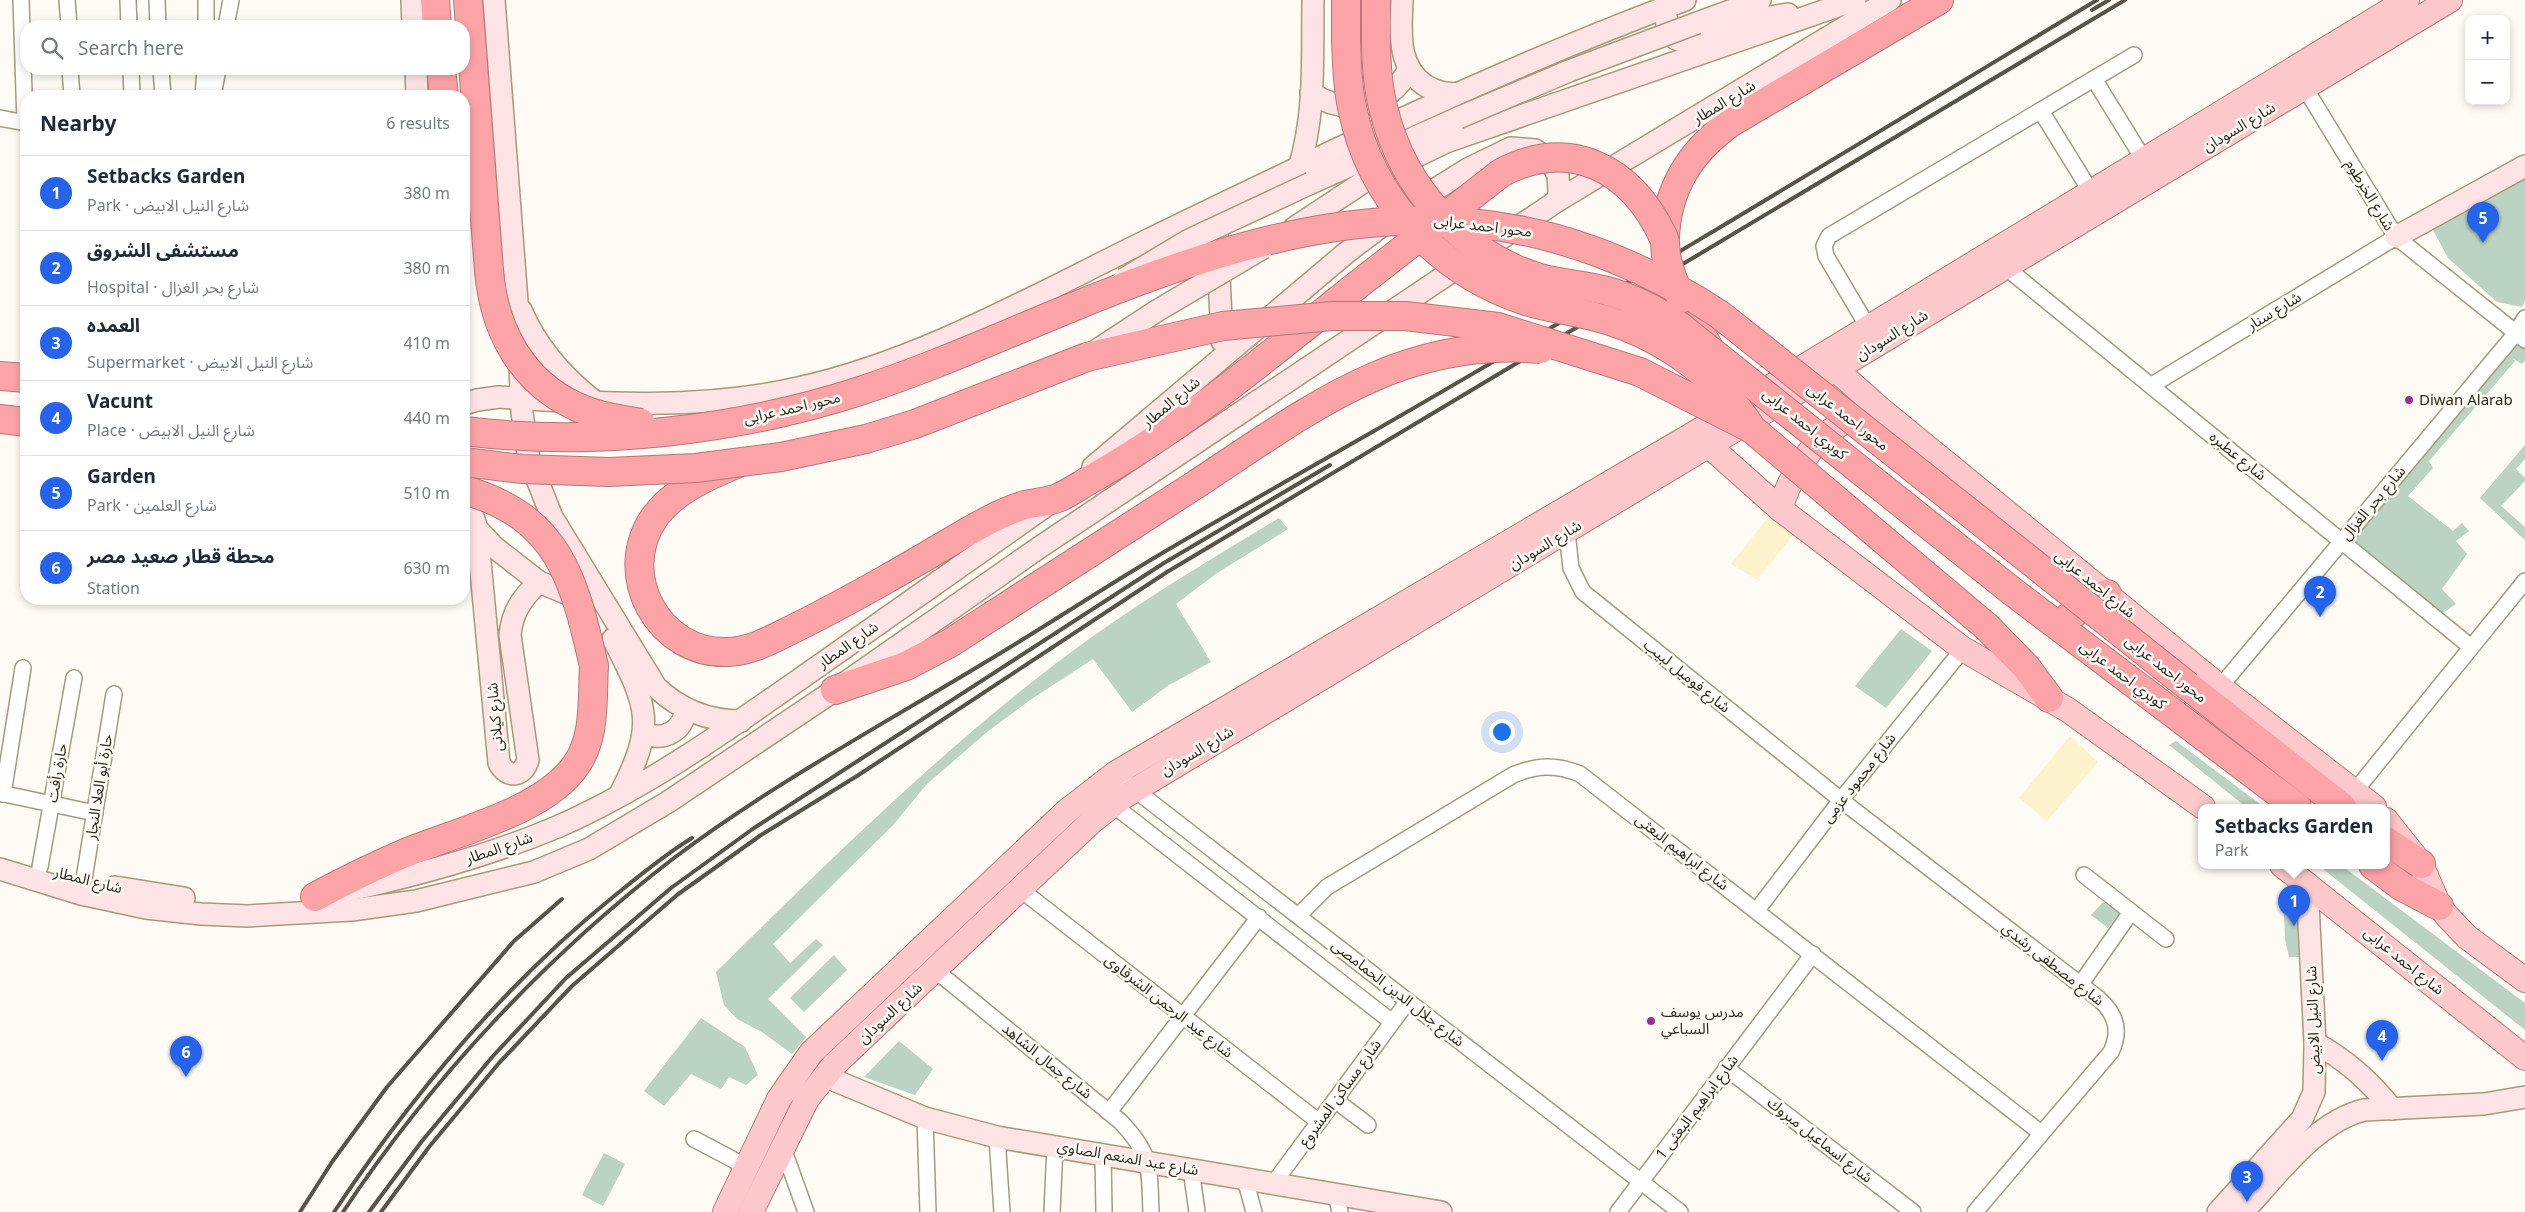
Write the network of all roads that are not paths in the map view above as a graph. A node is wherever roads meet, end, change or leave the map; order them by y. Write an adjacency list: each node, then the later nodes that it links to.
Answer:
1 (21, 0): 23 (street)
2 (68, 0): 24 (street)
3 (128, 0): 25 (street)
4 (157, 0): 26 (street)
5 (206, 0): 27 (street)
6 (231, 0): 28 (street)
7 (412, 0): 29 (street)
8 (435, 0): 30 (highway)
9 (468, 0): 31 (highway, bridge)
10 (494, 0): 68 (street)
11 (1313, 0): 54 (street)
12 (1346, 0): 87 (highway, bridge)
13 (1376, 0): 72 (highway, كوبري احمد عرابى, bridge)
14 (1402, 0): 34 (street)
15 (1760, 0): 67 (street, محور احمد عرابى, bridge)
16 (1855, 0): 22 (street)
17 (1890, 0): 62 (street, شارع المطار)
18 (1939, 0): 65 (highway)
19 (2407, 0): 58 (main road, شارع السودان)
20 (2450, 0): 44 (main road, شارع السودان)
21 (1680, 2): 22 (street); 53 (street)
22 (1816, 14): 74 (street, bridge)
23 (22, 20)
24 (69, 20)
25 (129, 20)
26 (158, 20)
27 (206, 20)
28 (227, 20)
29 (413, 20)
30 (437, 20)
31 (470, 20)
32 (470, 25): 86 (highway, bridge)
33 (2134, 55): 43 (street)
34 (1409, 69): 53 (street); 54 (street)
35 (24, 75): 45 (street)
36 (70, 75): 46 (street)
37 (131, 75): 47 (street)
38 (161, 75): 48 (street)
39 (205, 75): 49 (street)
40 (217, 75): 50 (street)
41 (416, 75): 51 (street)
42 (442, 75): 52 (highway)
43 (2094, 79): 55 (street); 58 (street)
44 (2305, 88): 64 (street, شارع الخرطوم); 66 (main road, شارع السودان)
45 (25, 90)
46 (72, 90)
47 (132, 90)
48 (163, 90)
49 (203, 90)
50 (214, 90)
51 (418, 90)
52 (443, 90)
53 (1465, 92): 60 (street)
54 (1311, 93): 60 (street)
55 (2041, 111): 61 (street); 70 (street)
56 (0, 118): 57 (street)
57 (20, 122)
58 (2144, 160): 61 (main road, شارع السودان)
59 (2525, 166): 64 (street)
60 (1299, 168): 63 (street)
61 (2091, 192): 70 (main road, شارع السودان)
62 (1557, 201): 75 (street, شارع المطار); 108 (street, شارع المطار)
63 (1215, 207): 75 (street); 82 (street)
64 (2396, 237): 71 (street, شارع الخرطوم); 79 (street, شارع سنار)
65 (1665, 238): 72 (highway, bridge); 93 (highway, bridge)
66 (2004, 266): 76 (main road, شارع السودان); 79 (street, شارع عطبره)
67 (1102, 295): 86 (highway, محور احمد عرابى, bridge); 119 (highway, محور احمد عرابى, bridge)
68 (517, 301): 80 (street); 82 (street)
69 (2525, 318): 71 (street, شارع بحر الغزال)
70 (1868, 327): 76 (main road, شارع السودان)
71 (2520, 336): 98 (street, شارع بحر الغزال)
72 (1708, 346): 102 (highway, كوبري احمد عرابى, bridge)
73 (1579, 352): 74 (highway, bridge); 87 (highway, bridge); 108 (highway, bridge)
74 (1087, 357): 91 (highway, bridge)
75 (1223, 358): 93 (street, شارع المطار)
76 (1828, 363): 83 (main road, شارع احمد عرابى); 89 (main road, شارع السودان)
77 (0, 376): 78 (highway)
78 (20, 378)
79 (2152, 385): 98 (street, شارع عطبره)
80 (522, 399): 81 (street); 82 (street); 111 (street)
81 (470, 402)
82 (595, 402)
83 (1879, 408): 95 (main road); 101 (main road, شارع احمد عرابى)
84 (0, 420): 85 (highway)
85 (20, 422)
86 (675, 429): 88 (highway, محور احمد عرابى, bridge)
87 (1752, 429): 110 (highway, bridge)
88 (470, 431)
89 (1702, 440): 95 (main road); 97 (main road, شارع السودان); 114 (main road, شارع السودان)
90 (470, 463): 91 (highway, bridge)
91 (738, 463): 93 (highway)
92 (470, 491): 141 (highway, bridge)
93 (1055, 499): 112 (street, شارع المطار)
94 (470, 507): 96 (street)
95 (1780, 509): 104 (main road)
96 (477, 529): 100 (street); 100 (street, شارع كيلانى)
97 (1567, 532): 116 (main road, شارع السودان); 120 (street, شارع فوميل لبيب)
98 (2342, 540): 103 (street, شارع عطبره); 107 (street, شارع بحر الغزال)
99 (2525, 580): 103 (street)
100 (539, 582): 113 (street)
101 (2107, 594): 102 (highway); 107 (main road, شارع احمد عرابى)
102 (2052, 622): 124 (highway, كوبري احمد عرابى)
103 (2471, 647): 119 (street)
104 (1963, 649): 110 (main road); 120 (street, شارع محمود عزمى)
105 (23, 668): 117 (street)
106 (74, 678): 121 (street, حارة رأفت)
107 (2220, 687): 119 (main road, شارع احمد عرابى)
108 (835, 690): 133 (street, شارع المطار)
109 (114, 694): 126 (street, حارة أبو العلا النجار)
110 (2050, 698): 123 (main road)
111 (686, 709): 112 (street); 113 (street)
112 (741, 720): 118 (street, شارع المطار)
113 (644, 732): 118 (street)
114 (1116, 773): 115 (main road, شارع السودان); 116 (street, شارع جلال الدين الحمامصى)
115 (1094, 788): 122 (street, شارع جلال الدين الحمامصى); 150 (main road, شارع السودان)
116 (1134, 790): 122 (main road, شارع السودان); 130 (street, شارع جلال الدين الحمامصى)
117 (1, 793): 121 (street)
118 (619, 796): 141 (street, شارع المطار)
119 (2349, 799): 125 (main road, شارع احمد عرابى)
120 (1841, 800): 143 (street, شارع محمود عزمى); 152 (street, شارع مصطفى رشدي)
121 (52, 804): 126 (street); 132 (street, حارة رأفت)
122 (1113, 804): 137 (street, شارع جلال الدين الحمامصى); 140 (main road, شارع السودان)
123 (2199, 804)
124 (2293, 804)
125 (2365, 804)
126 (95, 813): 138 (street, حارة أبو العلا النجار)
127 (2390, 825): 131 (main road)
128 (2390, 843): 131 (highway)
129 (0, 854): 132 (street, شارع المطار)
130 (1224, 859): 137 (street); 145 (street, شارع جلال الدين الحمامصى)
131 (2421, 864): 142 (main road)
132 (40, 867): 138 (street, شارع المطار)
133 (0, 869)
134 (2288, 869): 139 (main road, شارع احمد عرابى)
135 (2378, 869): 142 (highway)
136 (2084, 875): 144 (street)
137 (1208, 877): 146 (street, شارع جلال الدين الحمامصى)
138 (84, 879): 141 (street, شارع المطار)
139 (2307, 883): 157 (street, شارع النيل الابيض); 158 (main road, شارع احمد عرابى)
140 (1020, 889): 149 (main road, شارع السودان); 155 (street, شارع عبد الرحمن الشرقاوى)
141 (315, 897)
142 (2439, 906): 151 (main road)
143 (1757, 910): 145 (street, شارع ابراهيم البعثى); 148 (street, شارع ابراهيم البعثى)
144 (2131, 912): 147 (street); 152 (street)
145 (1299, 915): 154 (street, شارع جلال الدين الحمامصى)
146 (1259, 918): 155 (street); 156 (street, شارع جلال الدين الحمامصى)
147 (2166, 939)
148 (1813, 954): 159 (street, شارع ابراهيم البعثى 1); 168 (street, شارع ابراهيم البعثى)
149 (935, 970): 153 (main road, شارع السودان); 164 (street, شارع جمال الشاهد)
150 (897, 971): 153 (main road); 175 (main road, شارع السودان)
151 (2525, 980)
152 (2080, 985): 168 (street, شارع مصطفى رشدي)
153 (914, 989): 160 (main road, شارع السودان)
154 (1408, 1002): 156 (street, شارع مساكن المشروع); 178 (street, شارع جلال الدين الحمامصى)
155 (1183, 1016): 164 (street); 166 (street, شارع عبد الرحمن الشرقاوى)
156 (1392, 1022): 162 (street, شارع مساكن المشروع)
157 (2315, 1043): 163 (street); 197 (street, شارع النيل الابيض)
158 (2525, 1058)
159 (1726, 1068): 178 (street, شارع ابراهيم البعثى 1); 195 (street, شارع اسماعيل مبروك)
160 (824, 1076): 165 (street, شارع عبد المنعم الصاوي); 172 (main road, شارع السودان)
161 (2525, 1097): 163 (street)
162 (1335, 1100): 166 (street, شارع مساكن المشروع); 167 (street)
163 (2392, 1109): 198 (street)
164 (1109, 1112): 174 (street, شارع جمال الشاهد)
165 (926, 1118): 169 (street, شارع عبد المنعم الصاوي); 185 (street)
166 (1319, 1122): 179 (street, شارع مساكن المشروع)
167 (1368, 1125)
168 (2041, 1133): 196 (street, شارع مصطفى رشدي)
169 (997, 1137): 171 (street, شارع عبد المنعم الصاوي); 186 (street)
170 (694, 1139): 175 (street)
171 (1055, 1146): 173 (street, شارع عبد المنعم الصاوي); 187 (street)
172 (782, 1148): 183 (main road, شارع السودان); 184 (street)
173 (1103, 1154): 174 (street, شارع عبد المنعم الصاوي); 188 (street)
174 (1148, 1162): 176 (street, شارع عبد المنعم الصاوي); 189 (street)
175 (747, 1167): 182 (main road, شارع السودان)
176 (1191, 1169): 177 (street, شارع عبد المنعم الصاوي); 190 (street)
177 (1245, 1179): 179 (street, شارع عبد المنعم الصاوي); 191 (street)
178 (1640, 1181): 193 (street, شارع ابراهيم البعثى 1); 194 (street, شارع جلال الدين الحمامصى)
179 (1273, 1184): 180 (street, شارع عبد المنعم الصاوي)
180 (1338, 1204): 181 (street, شارع عبد المنعم الصاوي)
181 (1418, 1210): 192 (street, شارع عبد المنعم الصاوي)
182 (725, 1212)
183 (751, 1212)
184 (806, 1212)
185 (928, 1212)
186 (1002, 1212)
187 (1052, 1212)
188 (1104, 1212)
189 (1151, 1212)
190 (1198, 1212)
191 (1254, 1212)
192 (1441, 1212)
193 (1618, 1212)
194 (1680, 1212)
195 (1914, 1212)
196 (1974, 1212)
197 (2218, 1212)
198 (2243, 1212)

